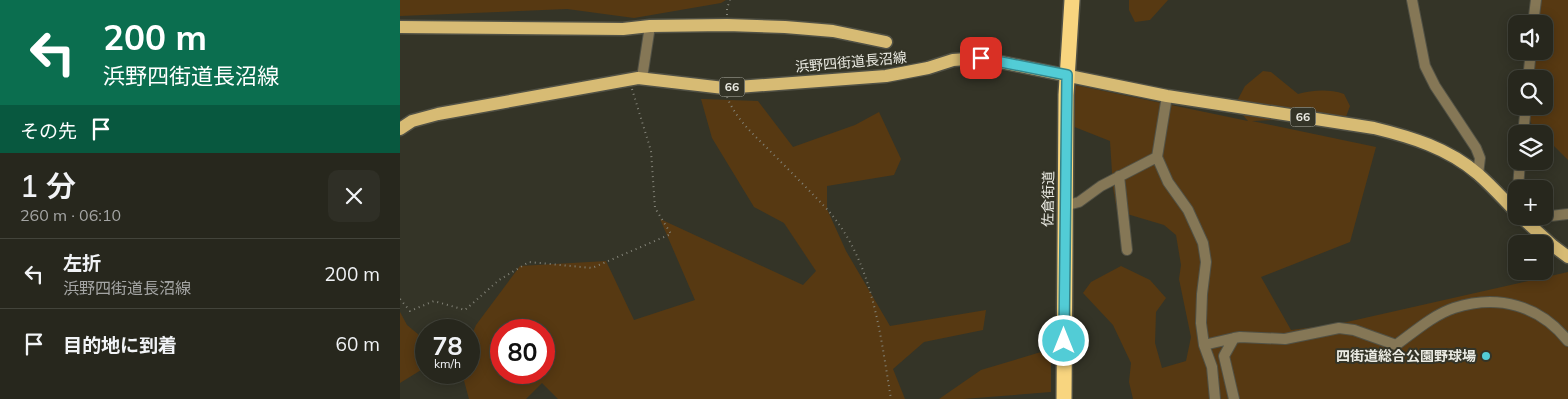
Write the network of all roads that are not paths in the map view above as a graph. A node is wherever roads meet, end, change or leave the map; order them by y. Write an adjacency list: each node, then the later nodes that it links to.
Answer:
1 (1072, 0): 8 (highway, 佐倉街道)
2 (1412, 0): 13 (street)
3 (1536, 0): 4 (street)
4 (1534, 15)
5 (650, 26): 6 (main road, 浜野四街道長沼線); 7 (main road, 浜野四街道長沼線); 9 (street)
6 (400, 27)
7 (886, 42)
8 (1067, 75): 9 (main road, 浜野四街道長沼線 / 66); 10 (main road, 浜野四街道長沼線 / 66); 16 (highway, 佐倉街道)
9 (636, 79): 11 (main road, 浜野四街道長沼線 / 66)
10 (1167, 96): 12 (street); 13 (main road, 浜野四街道長沼線 / 66)
11 (400, 129)
12 (1157, 157): 14 (street); 24 (street)
13 (1478, 174): 15 (main road, 浜野四街道長沼線 / 66)
14 (1119, 176): 16 (street); 20 (street)
15 (1508, 204)
16 (1064, 206): 25 (highway, 佐倉街道)
17 (1553, 214): 18 (street)
18 (1568, 214)
19 (1530, 225): 21 (main road, 浜野四街道長沼線 / 66)
20 (1127, 250)
21 (1568, 257)
22 (1234, 338): 23 (street); 24 (street); 27 (street)
23 (1568, 341)
24 (1204, 345): 26 (street)
25 (1064, 399)
26 (1216, 399)
27 (1234, 399)

